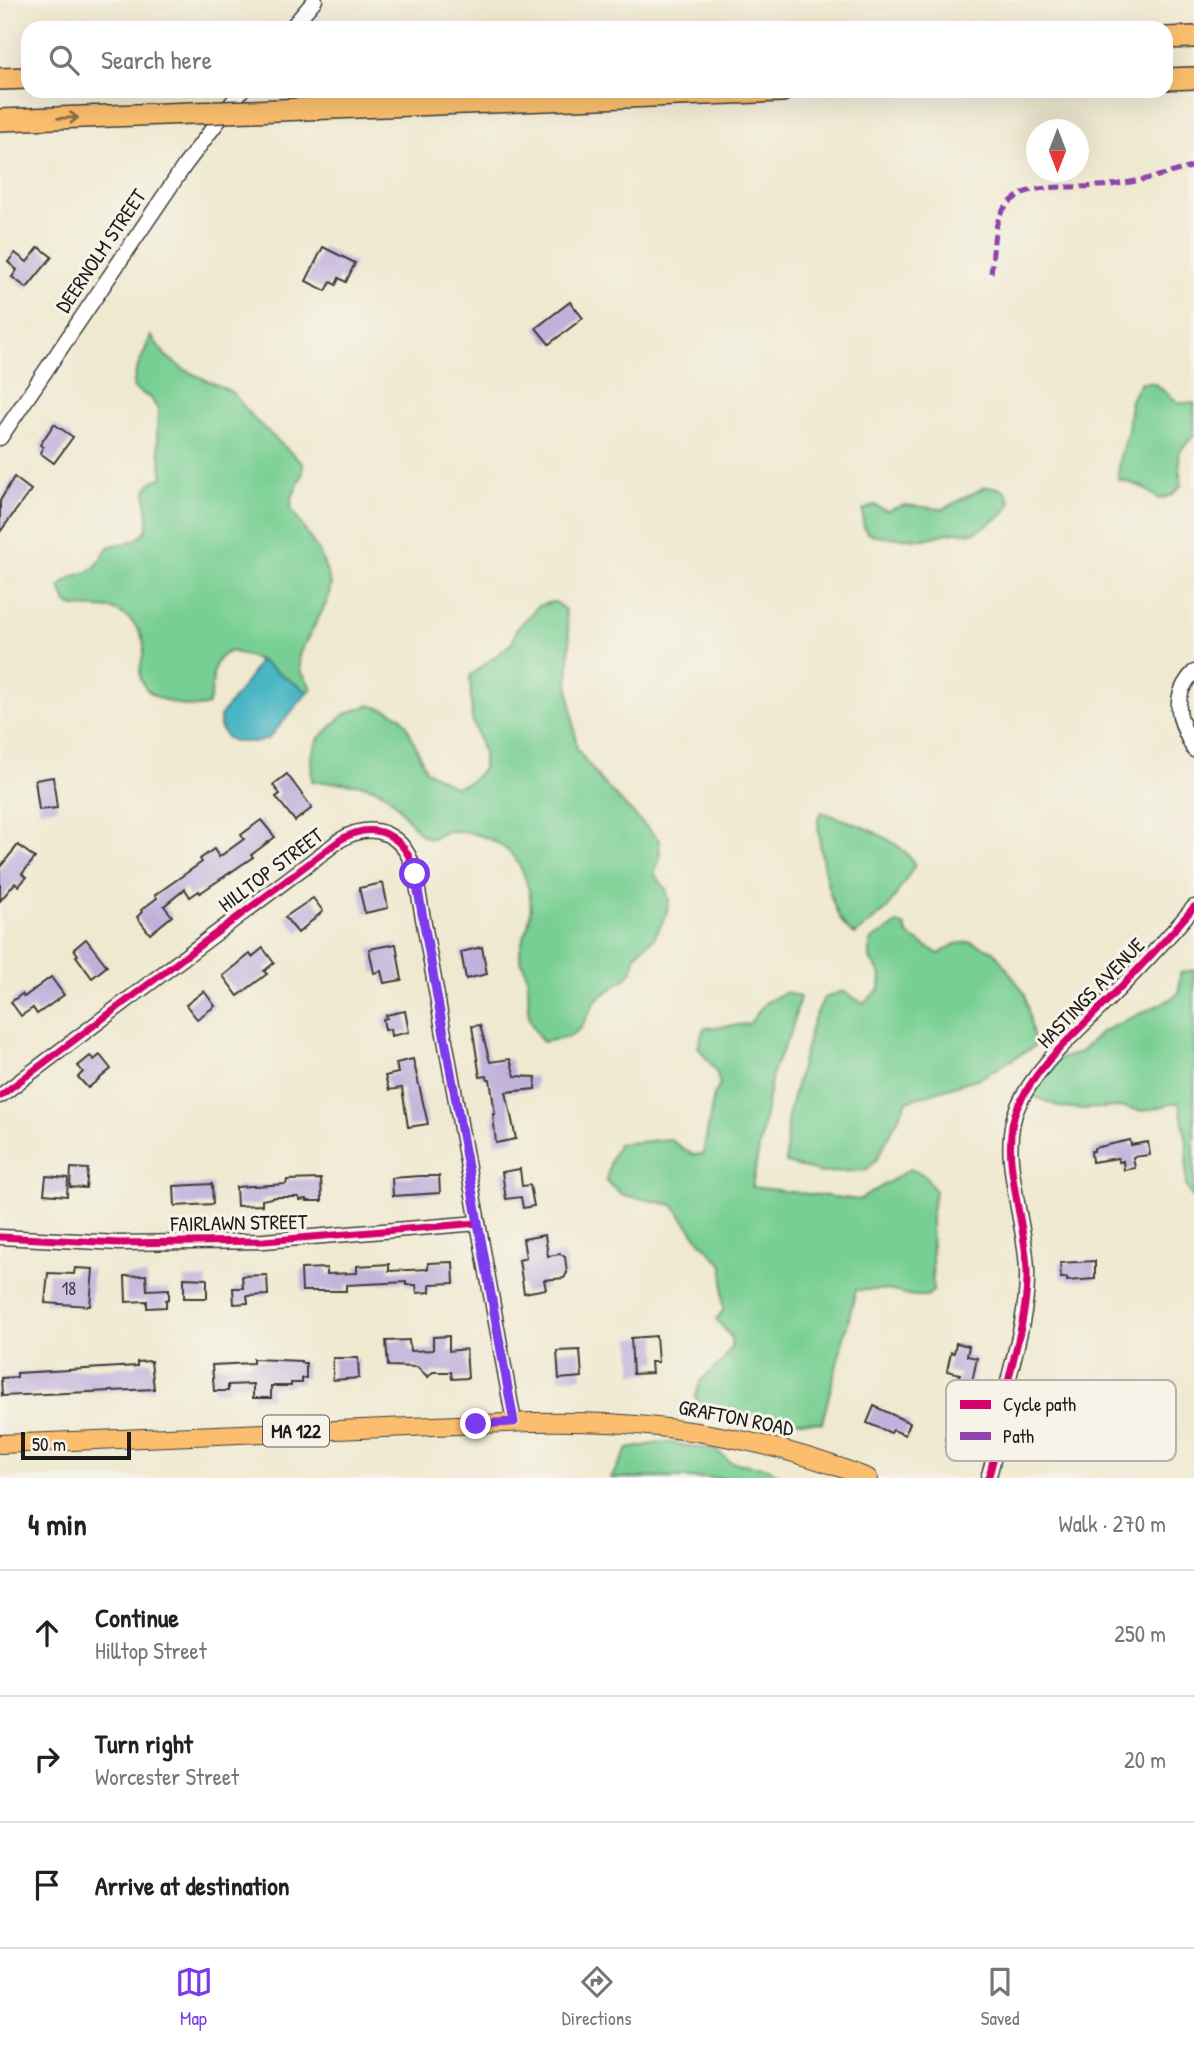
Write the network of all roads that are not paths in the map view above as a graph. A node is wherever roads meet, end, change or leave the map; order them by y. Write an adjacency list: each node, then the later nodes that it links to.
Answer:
1 (315, 0): 2 (street)
2 (297, 21)
3 (1194, 37): 4 (highway)
4 (1173, 38)
5 (21, 78): 7 (highway)
6 (1194, 78): 8 (highway)
7 (0, 79)
8 (1173, 79)
9 (236, 98): 12 (street, DEERNOLM STREET)
10 (596, 98): 11 (highway, one-way to 10, bridge)
11 (0, 120)
12 (0, 438)
13 (1194, 672): 14 (street)
14 (1194, 750)
15 (1194, 907): 19 (street, HASTINGS AVENUE)
16 (0, 1096): 17 (street, HILLTOP STREET)
17 (478, 1223): 18 (street, FAIRLAWN STREET); 20 (street, HILLTOP STREET)
18 (0, 1237)
19 (1009, 1380)
20 (514, 1422): 21 (main road, MA 122); 23 (main road, GRAFTON ROAD / MA 122)
21 (0, 1444)
22 (994, 1461): 24 (street, HASTINGS AVENUE)
23 (868, 1478)
24 (988, 1478)

